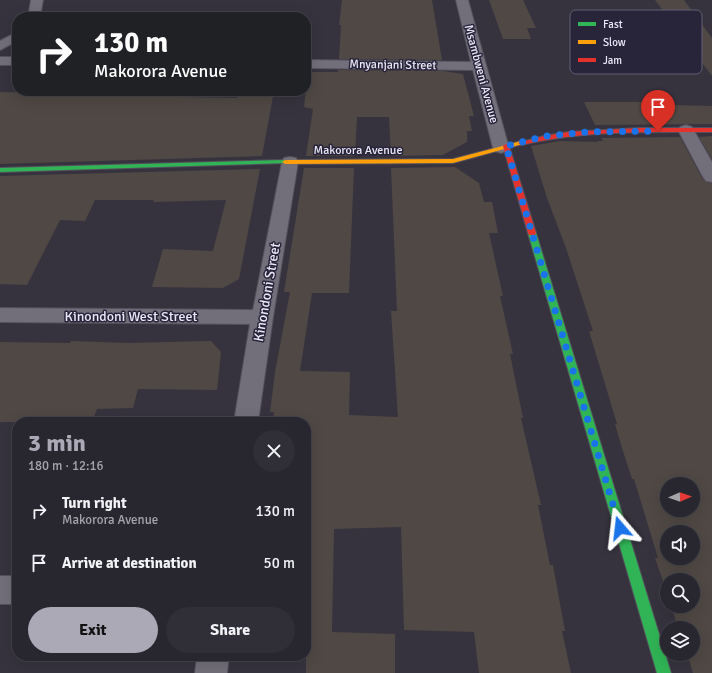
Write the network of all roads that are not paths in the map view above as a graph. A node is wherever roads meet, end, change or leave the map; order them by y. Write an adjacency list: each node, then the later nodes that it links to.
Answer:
1 (37, 0): 3 (street)
2 (462, 0): 9 (street, Msambweni Avenue)
3 (35, 12)
4 (12, 39): 5 (street)
5 (0, 46)
6 (0, 61): 7 (street)
7 (12, 61)
8 (311, 64): 9 (street, Mnyanjani Street)
9 (479, 66): 12 (street, Msambweni Avenue)
10 (686, 130): 11 (street, Makorora Avenue); 12 (street, Makorora Avenue); 15 (street)
11 (712, 130)
12 (504, 147): 13 (street, Makorora Avenue); 23 (street, Msambweni Avenue)
13 (290, 162): 14 (street, Makorora Avenue); 17 (street, Kinondoni Street)
14 (0, 170)
15 (712, 176)
16 (0, 315): 17 (street, Kinondoni West Street)
17 (262, 317): 18 (street, Kinondoni Street)
18 (247, 417)
19 (0, 590): 20 (street)
20 (12, 590)
21 (212, 661): 22 (street)
22 (211, 673)
23 (664, 673)

